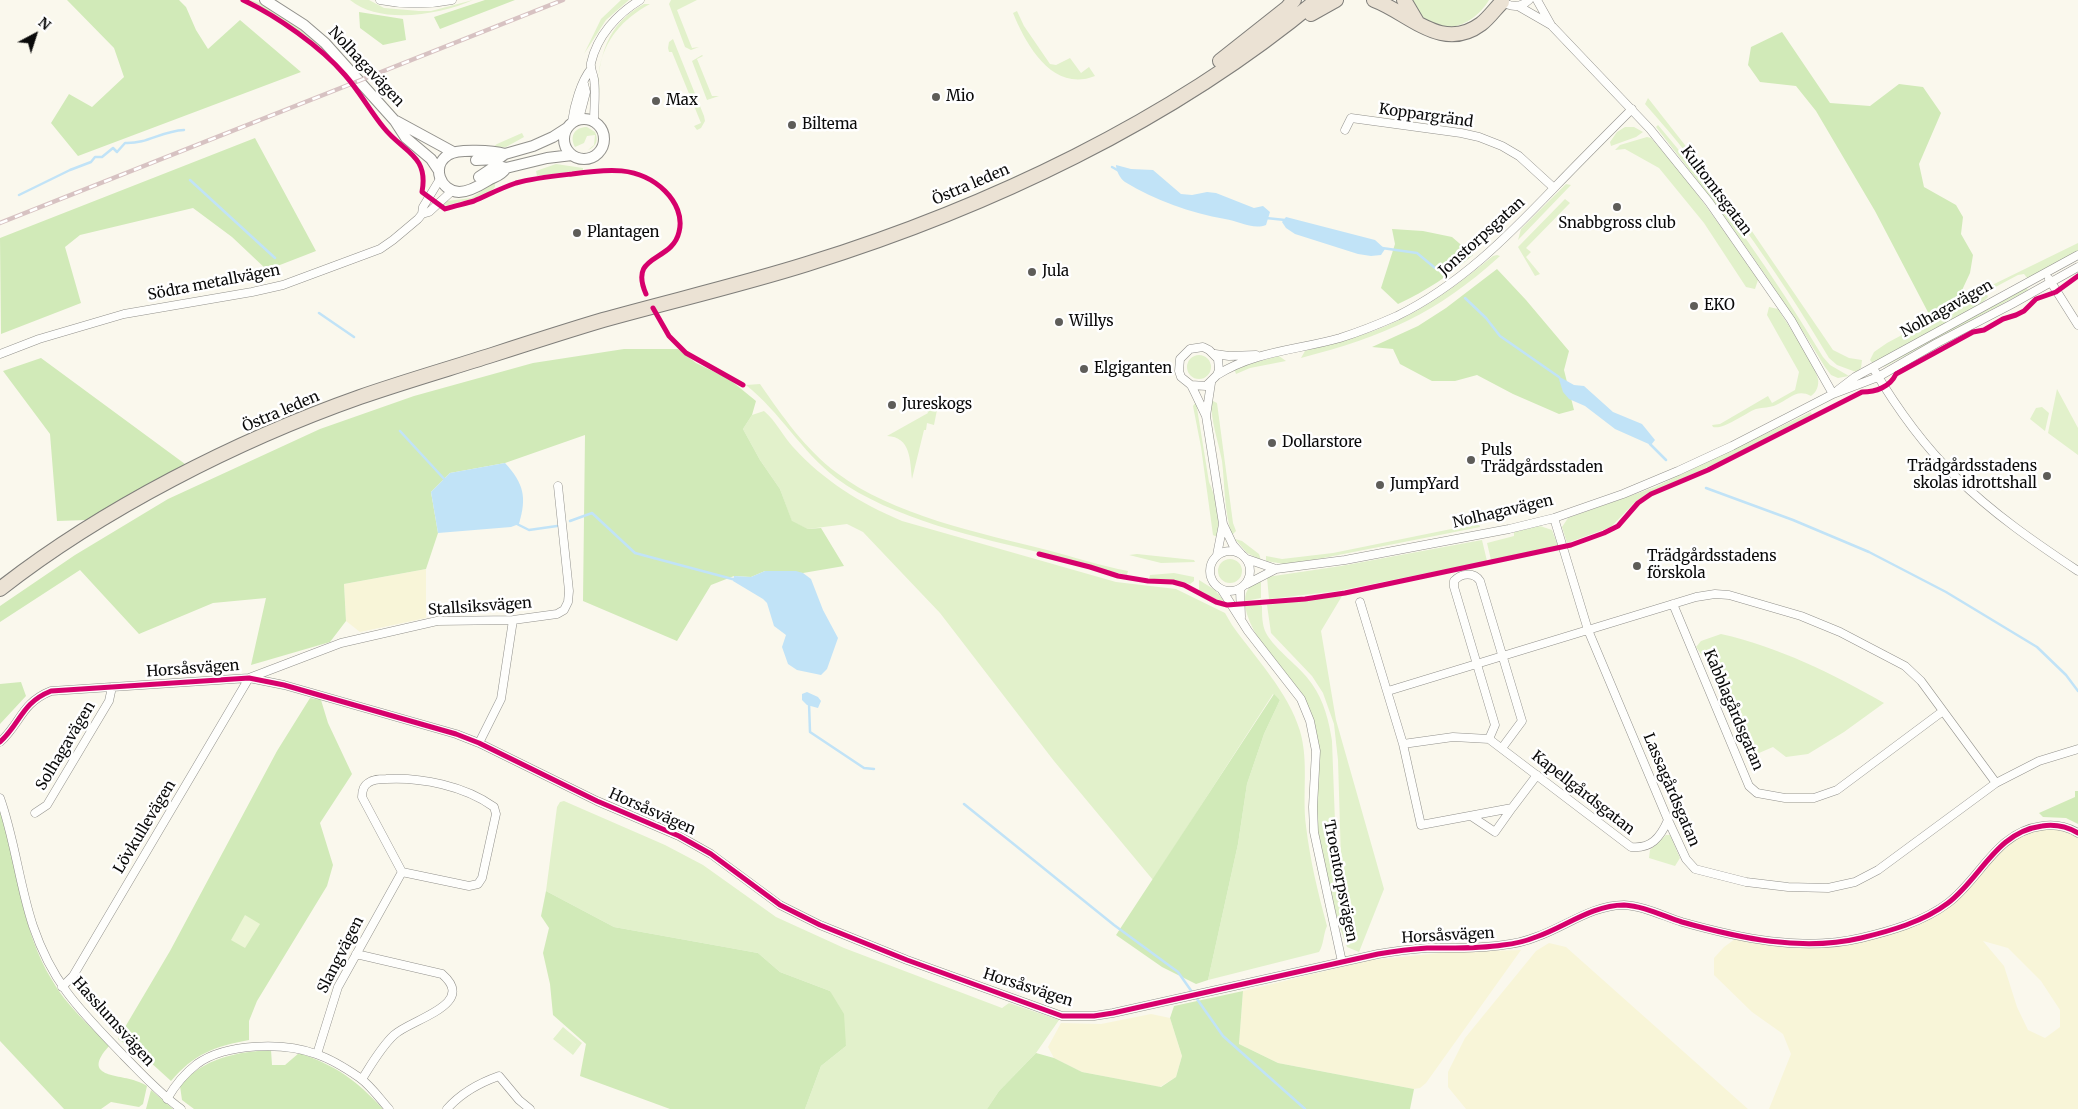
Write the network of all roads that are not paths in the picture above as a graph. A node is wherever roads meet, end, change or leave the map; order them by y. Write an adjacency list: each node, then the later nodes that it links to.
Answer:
1 (265, 0): 21 (street, Nolhagavägen)
2 (380, 0): 3 (street)
3 (452, 0)
4 (640, 0): 18 (street)
5 (1294, 0): 19 (highway)
6 (1308, 0): 19 (highway, Östra leden)
7 (1317, 0): 17 (highway, Östra leden)
8 (1336, 0): 17 (highway)
9 (1374, 0): 16 (highway)
10 (1404, 0): 16 (highway)
11 (1529, 0): 14 (street)
12 (1537, 0): 15 (street, Kultomtsgatan)
13 (1502, 1): 14 (street, Kultomtsgatan); 16 (highway)
14 (1518, 6): 15 (street, Kultomtsgatan)
15 (1551, 25): 20 (street, Kultomtsgatan)
16 (1421, 26)
17 (1250, 51): 40 (highway, Östra leden)
18 (591, 69): 22 (street); 23 (street)
19 (1200, 78): 40 (highway, Östra leden)
20 (1632, 109): 32 (street, Jonstorpsgatan); 50 (street, Kultomtsgatan)
21 (395, 121): 25 (street, Nolhagavägen); 30 (street, Nolhagavägen)
22 (594, 122): 23 (street); 27 (street)
23 (573, 123): 26 (street, Nolhagavägen); 27 (street)
24 (1345, 130): 32 (street, Koppargränd)
25 (457, 152): 26 (street, Nolhagavägen); 28 (street); 30 (street)
26 (505, 154): 28 (street, Nolhagavägen)
27 (572, 155): 29 (street)
28 (476, 160): 31 (street)
29 (506, 168): 31 (street); 33 (street)
30 (440, 175): 34 (street); 35 (street, Södra metallvägen)
31 (479, 177): 33 (street)
32 (1554, 188): 44 (street, Jonstorpsgatan)
33 (468, 190): 34 (street)
34 (452, 191): 35 (street, Södra metallvägen)
35 (422, 214): 42 (street, Södra metallvägen)
36 (2078, 256): 38 (street, Nolhagavägen)
37 (2078, 266): 39 (street, Nolhagavägen)
38 (2046, 273): 39 (street); 45 (street, Nolhagavägen)
39 (2051, 282): 41 (street); 47 (street, Nolhagavägen)
40 (601, 321): 60 (highway, Östra leden)
41 (2078, 325)
42 (0, 354)
43 (1214, 354): 44 (street, Jonstorpsgatan); 46 (street); 49 (street, Jonstorpsgatan)
44 (1263, 355): 46 (street, Jonstorpsgatan)
45 (1872, 368): 47 (street); 50 (street, Nolhagavägen)
46 (1217, 375): 48 (street, Jonstorpsgatan)
47 (1878, 377): 50 (street, Nolhagavägen); 58 (street)
48 (1211, 383): 49 (street); 51 (street, Jonstorpsgatan)
49 (1191, 386): 51 (street, Jonstorpsgatan)
50 (1833, 394): 53 (street, Nolhagavägen)
51 (1206, 416): 54 (street, Jonstorpsgatan)
52 (558, 486): 65 (street, Stallsiksvägen)
53 (1554, 518): 57 (street, Nolhagavägen); 66 (street, Lassagårdsgatan)
54 (1223, 524): 55 (street, Jonstorpsgatan); 56 (street, Jonstorpsgatan)
55 (1217, 555): 56 (street); 61 (street)
56 (1244, 557): 57 (street, Nolhagavägen); 59 (street)
57 (1276, 569): 59 (street, Nolhagavägen)
58 (2078, 571)
59 (1243, 587): 61 (street); 64 (street, Troentorpsvägen)
60 (0, 589)
61 (1222, 590): 64 (street, Troentorpsvägen)
62 (1360, 602): 71 (street)
63 (1674, 604): 66 (street); 72 (street); 72 (street, Kabblagårdsgatan)
64 (1241, 617): 89 (street, Troentorpsvägen)
65 (513, 620): 69 (street, Stallsiksvägen); 75 (street)
66 (1588, 630): 67 (street); 85 (street, Lassagårdsgatan)
67 (1502, 656): 68 (street); 68 (street); 77 (street)
68 (1476, 663): 71 (street); 73 (street)
69 (249, 678): 70 (street, Horsåsvägen); 75 (street, Horsåsvägen); 90 (street, Lövkullevägen)
70 (112, 688): 74 (street, Horsåsvägen); 83 (street, Solhagavägen)
71 (1388, 691): 76 (street)
72 (1943, 711): 80 (street)
73 (1490, 739): 76 (street); 77 (street, Kapellgårdsgatan)
74 (0, 742)
75 (479, 743): 89 (street, Horsåsvägen)
76 (1403, 744): 84 (street)
77 (1502, 748): 79 (street, Kapellgårdsgatan)
78 (2078, 749): 80 (street, Lassagårdsgatan)
79 (1537, 775): 82 (street); 85 (street, Kapellgårdsgatan)
80 (1996, 783): 85 (street, Lassagårdsgatan)
81 (0, 798): 90 (street, Hasslumsvägen)
82 (1512, 808): 84 (street); 84 (street)
83 (36, 812)
84 (1471, 816)
85 (1668, 820)
86 (2078, 833): 89 (street, Horsåsvägen)
87 (402, 872): 87 (street); 88 (street, Slangvägen)
88 (356, 954): 91 (street, Slangvägen); 92 (street)
89 (1342, 962)
90 (62, 987): 93 (street, Hasslumsvägen)
91 (317, 1054): 92 (street); 93 (street)
92 (362, 1079): 95 (street)
93 (166, 1099): 94 (street, Hasslumsvägen)
94 (181, 1109)
95 (389, 1109)
96 (447, 1109): 97 (street)
97 (530, 1109)

